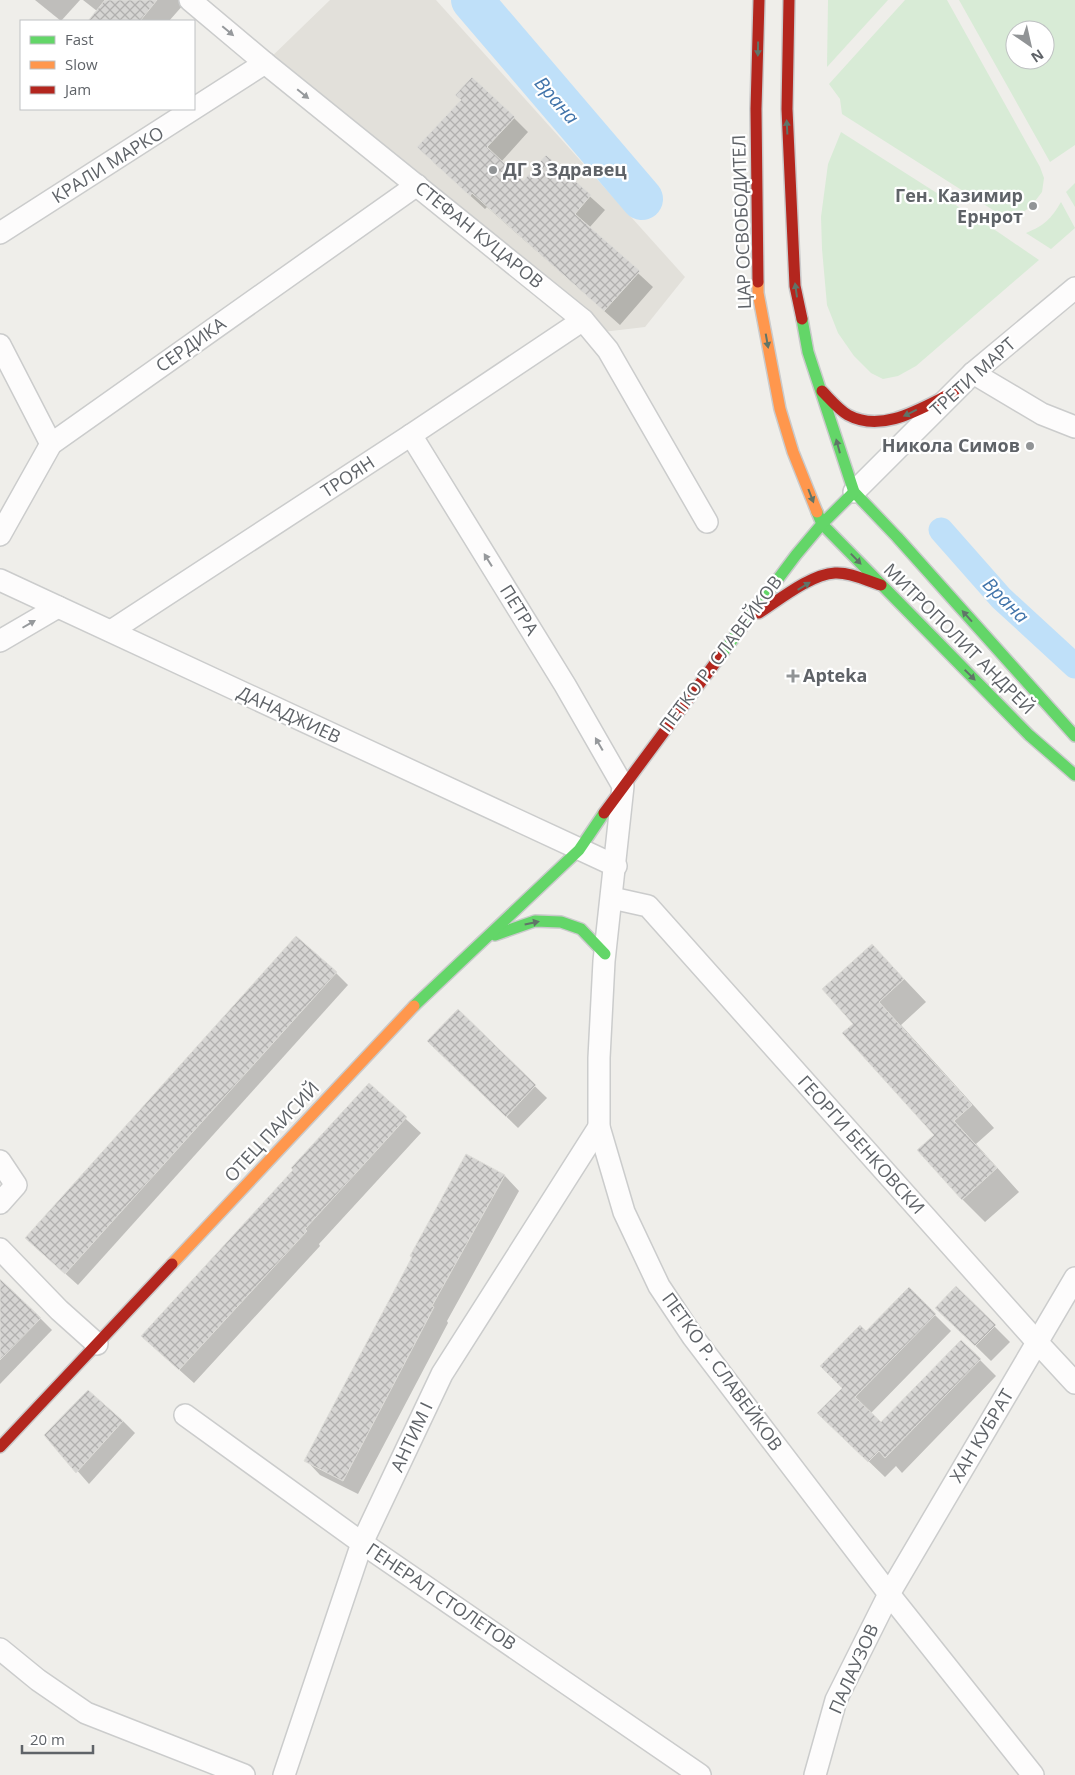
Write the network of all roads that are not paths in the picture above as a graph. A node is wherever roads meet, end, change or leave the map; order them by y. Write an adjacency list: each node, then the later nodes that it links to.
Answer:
1 (190, 0): 4 (street, СТЕФАН КУЦАРОВ, one-way to 4)
2 (759, 0): 20 (main road, ЦАР ОСВОБОДИТЕЛ, one-way to 20)
3 (789, 0): 13 (main road, one-way to 3)
4 (265, 63): 5 (street, КРАЛИ МАРКО); 7 (street, СТЕФАН КУЦАРОВ, one-way to 7)
5 (195, 108)
6 (192, 110): 8 (street, КРАЛИ МАРКО)
7 (417, 185): 10 (street, СТЕФАН КУЦАРОВ); 17 (street, СЕРДИКА)
8 (0, 233)
9 (1075, 288): 12 (street, ТРЕТИ МАРТ)
10 (583, 320): 16 (street, ТРОЯН); 19 (street, СТЕФАН КУЦАРОВ)
11 (0, 346): 17 (street)
12 (973, 373): 14 (street, ТРЕТИ МАРТ); 15 (street)
13 (820, 390): 14 (main road, one-way to 13); 18 (main road, one-way to 13)
14 (954, 392): 18 (street, ТРЕТИ МАРТ)
15 (1075, 427)
16 (411, 435): 26 (street, ТРОЯН); 30 (street, ПЕТРА, one-way to 16)
17 (51, 444): 21 (street, СЕРДИКА)
18 (854, 492): 20 (main road, ПЕТКО Р. СЛАВЕЙКОВ); 28 (main road, МИТРОПОЛИТ АНДРЕЙ, one-way to 18)
19 (708, 522)
20 (822, 524): 23 (main road, МИТРОПОЛИТ АНДРЕЙ, one-way to 23); 25 (main road, ПЕТКО Р. СЛАВЕЙКОВ)
21 (0, 535)
22 (3, 584): 24 (street, ДАНАДЖИЕВ)
23 (882, 586): 25 (main road, one-way to 23); 29 (main road, МИТРОПОЛИТ АНДРЕЙ, one-way to 29)
24 (58, 607): 26 (street, ДАНАДЖИЕВ); 27 (street, one-way to 24)
25 (747, 620): 30 (main road, ПЕТКО Р. СЛАВЕЙКОВ)
26 (111, 632): 31 (street, ДАНАДЖИЕВ)
27 (0, 641)
28 (1075, 736)
29 (1075, 775)
30 (623, 786): 31 (main road, ПЕТКО Р. СЛАВЕЙКОВ); 32 (street, ПЕТКО Р. СЛАВЕЙКОВ)
31 (579, 850): 32 (street); 34 (main road, ОТЕЦ ПАИСИЙ)
32 (616, 866): 33 (street, ПЕТКО Р. СЛАВЕЙКОВ)
33 (612, 898): 35 (street, ПЕТКО Р. СЛАВЕЙКОВ); 41 (street, ГЕОРГИ БЕНКОВСКИ)
34 (486, 938): 35 (main road, one-way to 35); 42 (main road, ОТЕЦ ПАИСИЙ)
35 (605, 954): 36 (street, ПЕТКО Р. СЛАВЕЙКОВ)
36 (600, 1127): 46 (street, АНТИМ I); 47 (street, ПЕТКО Р. СЛАВЕЙКОВ)
37 (0, 1161): 38 (street)
38 (0, 1203)
39 (0, 1249): 42 (street)
40 (1075, 1278): 41 (street, ХАН КУБРАТ)
41 (1037, 1342): 43 (street, ГЕОРГИ БЕНКОВСКИ); 47 (street, ХАН КУБРАТ)
42 (97, 1344): 45 (main road, ОТЕЦ ПАИСИЙ)
43 (1075, 1383)
44 (185, 1415): 46 (street, ГЕНЕРАЛ СТОЛЕТОВ)
45 (0, 1447)
46 (362, 1543): 50 (street, АНТИМ I); 51 (street, ГЕНЕРАЛ СТОЛЕТОВ)
47 (888, 1594): 52 (street, ПАЛАУЗОВ); 53 (street, ПЕТКО Р. СЛАВЕЙКОВ)
48 (0, 1649): 49 (street)
49 (244, 1775)
50 (284, 1775)
51 (700, 1775)
52 (815, 1775)
53 (1033, 1775)

